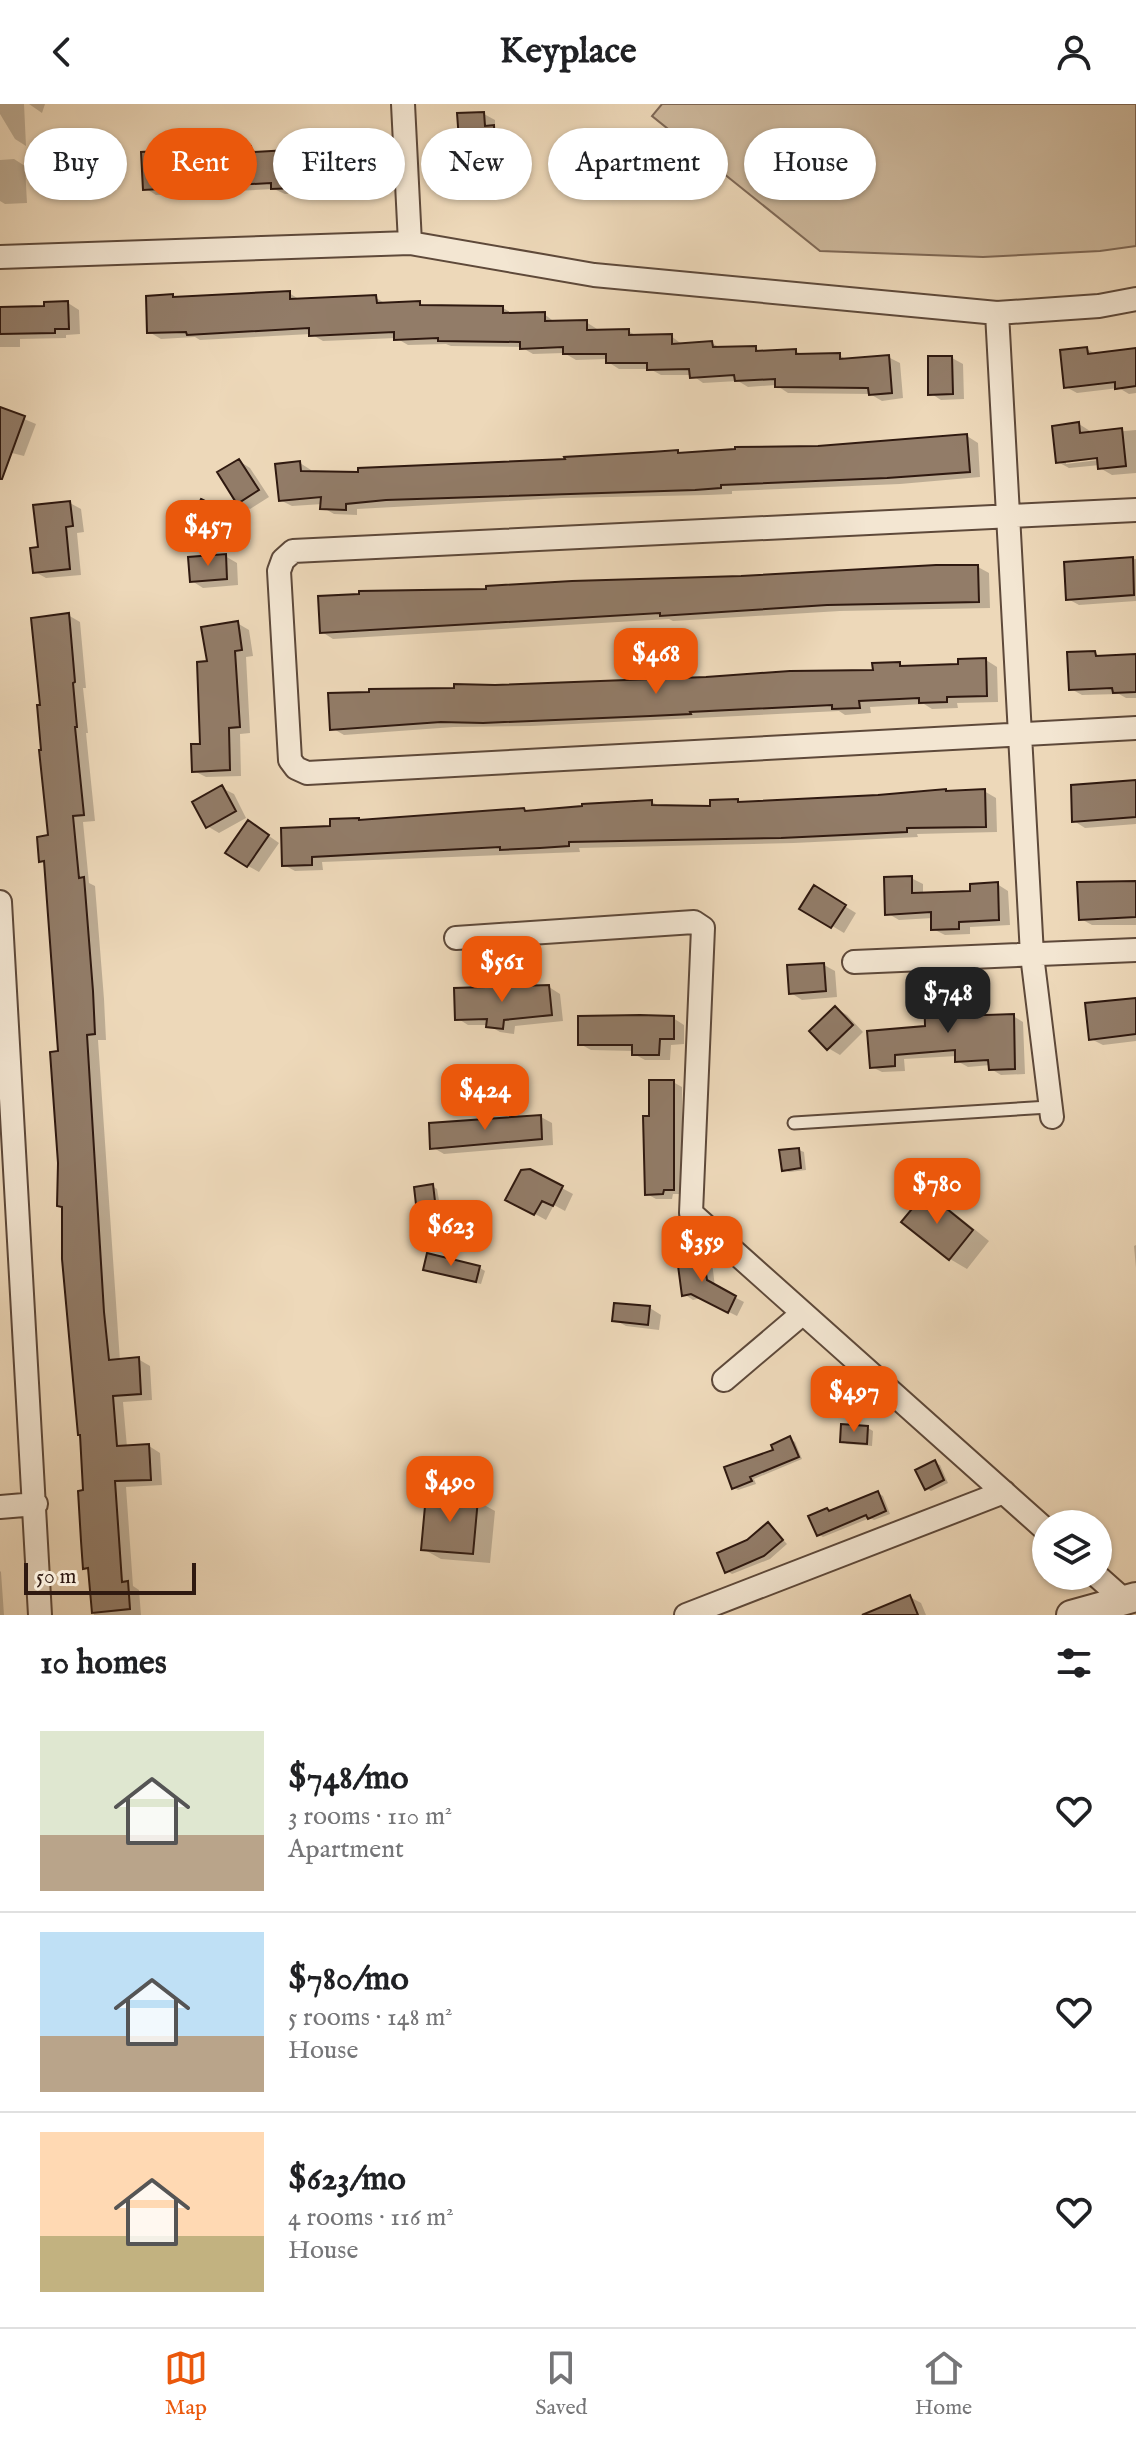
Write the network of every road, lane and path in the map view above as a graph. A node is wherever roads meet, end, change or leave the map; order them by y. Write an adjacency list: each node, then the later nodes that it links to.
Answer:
1 (403, 104): 2 (street)
2 (410, 243): 3 (street); 5 (street)
3 (0, 257)
4 (1136, 299): 5 (street)
5 (997, 313): 7 (street)
6 (1136, 510): 7 (street)
7 (1008, 516): 9 (street); 9 (street)
8 (1136, 728): 9 (street)
9 (1020, 735): 13 (street)
10 (0, 902): 20 (street)
11 (456, 938): 17 (street)
12 (1136, 950): 13 (street)
13 (1032, 955): 14 (street); 15 (street)
14 (854, 962)
15 (1050, 1112): 16 (lane)
16 (794, 1123)
17 (803, 1313): 18 (street); 19 (street)
18 (724, 1380)
19 (1004, 1492): 22 (street); 26 (street)
20 (36, 1504): 21 (street); 25 (street)
21 (0, 1507)
22 (1032, 1517)
23 (1112, 1586): 24 (street)
24 (1130, 1598): 27 (street)
25 (40, 1615)
26 (686, 1615)
27 (1071, 1615)

